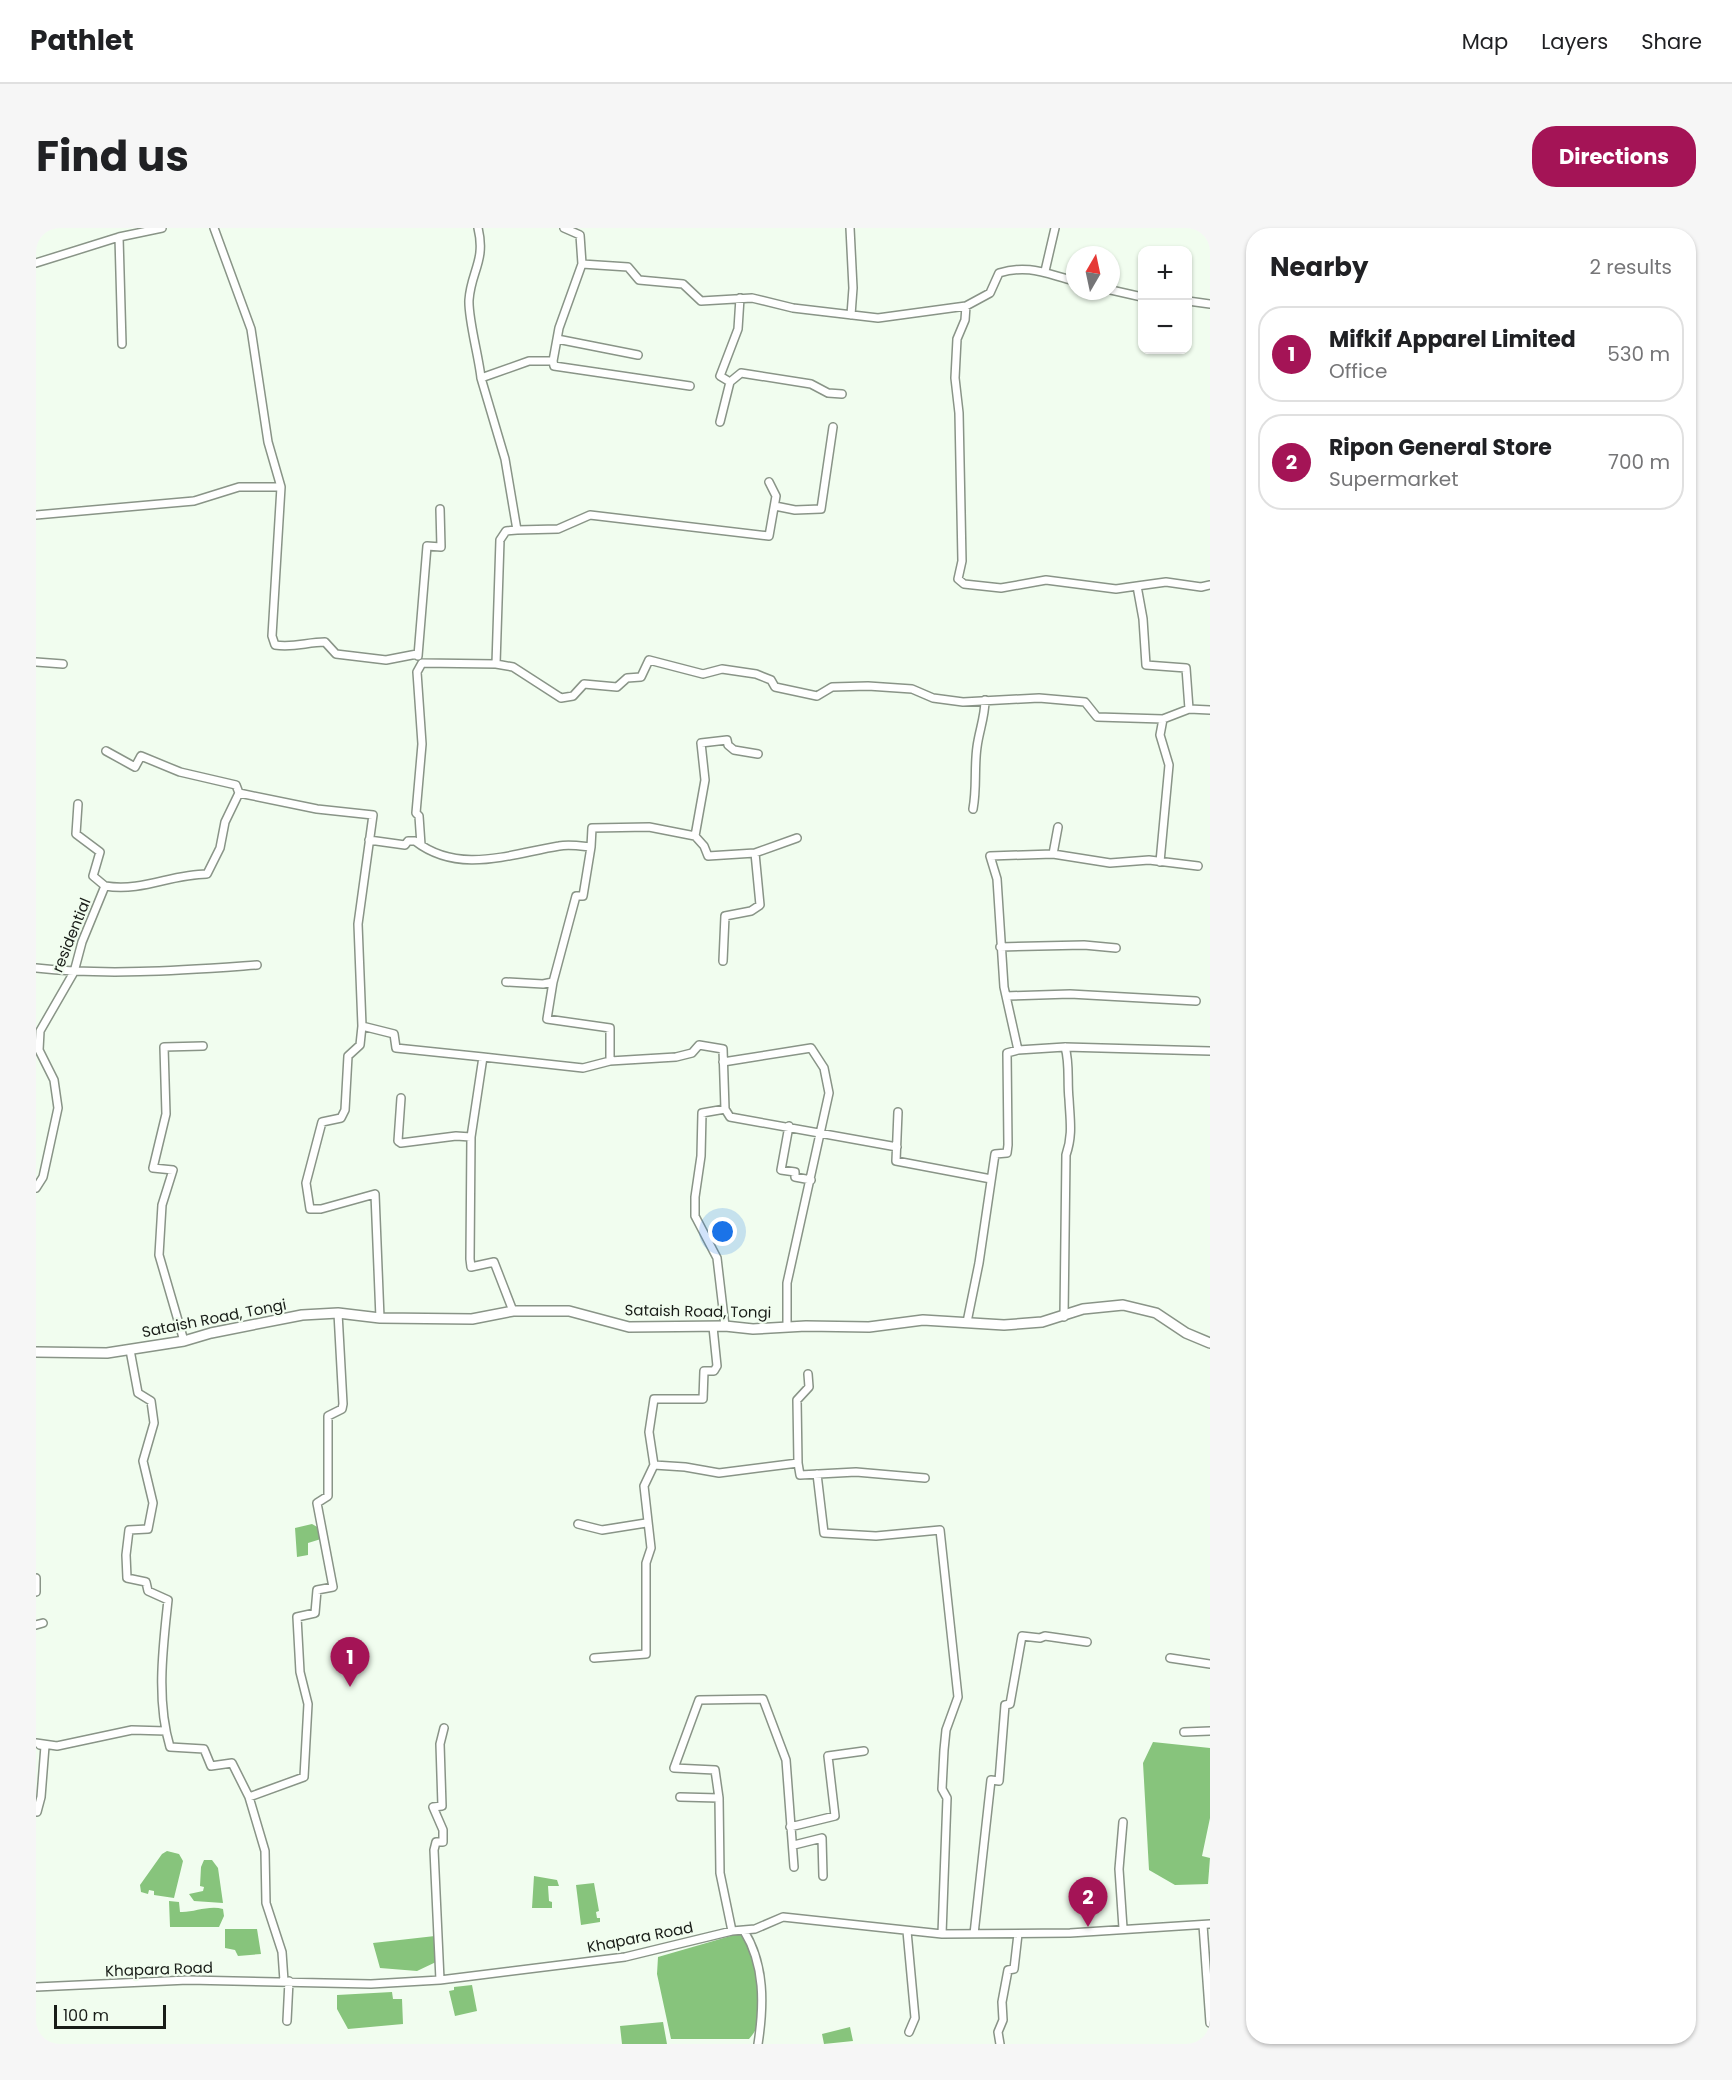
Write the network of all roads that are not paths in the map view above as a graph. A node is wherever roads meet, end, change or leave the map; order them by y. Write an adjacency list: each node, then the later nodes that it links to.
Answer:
1 (162, 228): 7 (street)
2 (214, 228): 30 (street)
3 (478, 228): 23 (street)
4 (564, 228): 9 (street)
5 (850, 228): 18 (street)
6 (1055, 228): 10 (street)
7 (119, 237): 8 (street); 20 (street)
8 (36, 263)
9 (582, 264): 14 (street); 19 (street)
10 (1045, 271): 11 (street); 17 (street)
11 (1066, 278)
12 (1120, 292): 13 (street)
13 (1138, 296)
14 (740, 298): 18 (street); 24 (street)
15 (1192, 302): 16 (street)
16 (1210, 304)
17 (966, 306): 18 (street); 36 (street)
18 (851, 315)
19 (557, 339): 21 (street); 22 (street)
20 (122, 344)
21 (638, 355)
22 (553, 361): 23 (street); 25 (street)
23 (482, 378): 34 (street)
24 (730, 382): 26 (street); 27 (street)
25 (690, 386)
26 (842, 394)
27 (720, 422)
28 (833, 427): 31 (street)
29 (769, 482): 31 (street)
30 (281, 487): 33 (street); 37 (street)
31 (775, 506): 34 (street)
32 (440, 509): 37 (street)
33 (36, 515)
34 (517, 530): 41 (street)
35 (1210, 585): 36 (street)
36 (1137, 586): 43 (street)
37 (417, 654): 39 (street)
38 (36, 662): 40 (street)
39 (422, 663): 41 (street); 55 (street)
40 (63, 664)
41 (496, 664): 42 (street)
42 (985, 700): 45 (street); 50 (street)
43 (1189, 709): 44 (street); 45 (street)
44 (1210, 711)
45 (1163, 719): 59 (street)
46 (106, 751): 48 (street)
47 (758, 754): 52 (street)
48 (239, 793): 54 (street); 61 (street)
49 (78, 804): 61 (street, residential)
50 (973, 809)
51 (1058, 827): 58 (street)
52 (695, 836): 56 (street); 57 (street)
53 (797, 838): 57 (street)
54 (369, 840): 55 (street); 72 (street)
55 (421, 845): 56 (street)
56 (591, 847): 68 (street)
57 (755, 853): 64 (street)
58 (1053, 854): 59 (street); 62 (street)
59 (1160, 862): 60 (street)
60 (1198, 866)
61 (105, 886): 67 (street, residential)
62 (1000, 947): 63 (street); 70 (street)
63 (1116, 948)
64 (723, 961)
65 (257, 965): 67 (street)
66 (36, 968): 67 (street)
67 (74, 972): 89 (street, residential)
68 (553, 981): 69 (street); 78 (street)
69 (506, 982)
70 (1006, 996): 71 (street); 75 (street)
71 (1196, 1001)
72 (362, 1026): 77 (street); 93 (street)
73 (203, 1046): 98 (street)
74 (1065, 1047): 75 (street); 76 (street); 92 (street)
75 (1018, 1050): 87 (street)
76 (1210, 1051)
77 (483, 1057): 78 (street); 85 (street)
78 (610, 1061): 79 (street)
79 (723, 1062): 81 (street); 84 (street)
80 (401, 1098): 85 (street)
81 (725, 1109): 83 (street); 95 (street)
82 (898, 1112): 86 (street)
83 (789, 1126): 84 (street); 88 (street)
84 (822, 1134): 86 (street); 88 (street)
85 (471, 1137): 90 (street)
86 (897, 1147): 87 (street)
87 (991, 1179): 94 (street)
88 (811, 1180): 96 (street)
89 (36, 1188)
90 (513, 1311): 93 (street, Sataish Road, Tongi); 97 (street, Sataish Road, Tongi)
91 (338, 1313): 93 (street, Sataish Road, Tongi); 98 (street, Sataish Road, Tongi); 121 (street)
92 (1064, 1317): 94 (street, Sataish Road, Tongi); 99 (street, Sataish Road, Tongi)
93 (380, 1318)
94 (967, 1322): 96 (street, Sataish Road, Tongi)
95 (725, 1326): 96 (street, Sataish Road, Tongi); 97 (street, Sataish Road, Tongi)
96 (787, 1326)
97 (713, 1327): 104 (street)
98 (184, 1341): 100 (street, Sataish Road, Tongi)
99 (1210, 1343)
100 (130, 1350): 101 (street, Sataish Road, Tongi); 116 (street)
101 (36, 1352)
102 (808, 1374): 103 (street)
103 (798, 1462): 104 (street); 105 (street)
104 (654, 1465): 107 (street)
105 (817, 1474): 106 (street); 135 (street)
106 (925, 1478)
107 (646, 1523): 108 (street); 112 (street)
108 (578, 1524)
109 (36, 1578): 110 (street)
110 (36, 1592)
111 (1087, 1642): 136 (street)
112 (594, 1658)
113 (1170, 1658): 114 (street)
114 (1210, 1664)
115 (444, 1728): 138 (street)
116 (166, 1731): 119 (street); 121 (street)
117 (1184, 1731): 118 (street)
118 (1210, 1731)
119 (38, 1744): 124 (street)
120 (864, 1750): 126 (street)
121 (249, 1797): 139 (street)
122 (681, 1797): 123 (street)
123 (719, 1798): 126 (street); 132 (street)
124 (37, 1812)
125 (1123, 1822): 131 (street)
126 (790, 1827): 127 (street)
127 (794, 1845): 128 (street); 129 (street)
128 (794, 1866)
129 (823, 1876)
130 (1207, 1924): 131 (street, Khapara Road); 142 (street)
131 (1124, 1928): 137 (street, Khapara Road)
132 (732, 1931): 133 (street, Khapara Road); 138 (street, Khapara Road)
133 (744, 1931): 134 (street, Khapara Road); 144 (street)
134 (906, 1931): 135 (street, Khapara Road); 143 (street)
135 (942, 1934): 136 (street, Khapara Road)
136 (974, 1934): 137 (street, Khapara Road)
137 (1018, 1934): 145 (street)
138 (440, 1980): 139 (street, Khapara Road)
139 (286, 1981): 140 (street, Khapara Road); 141 (street)
140 (36, 1987)
141 (287, 2021)
142 (1210, 2023)
143 (909, 2032)
144 (758, 2044)
145 (1000, 2044)

